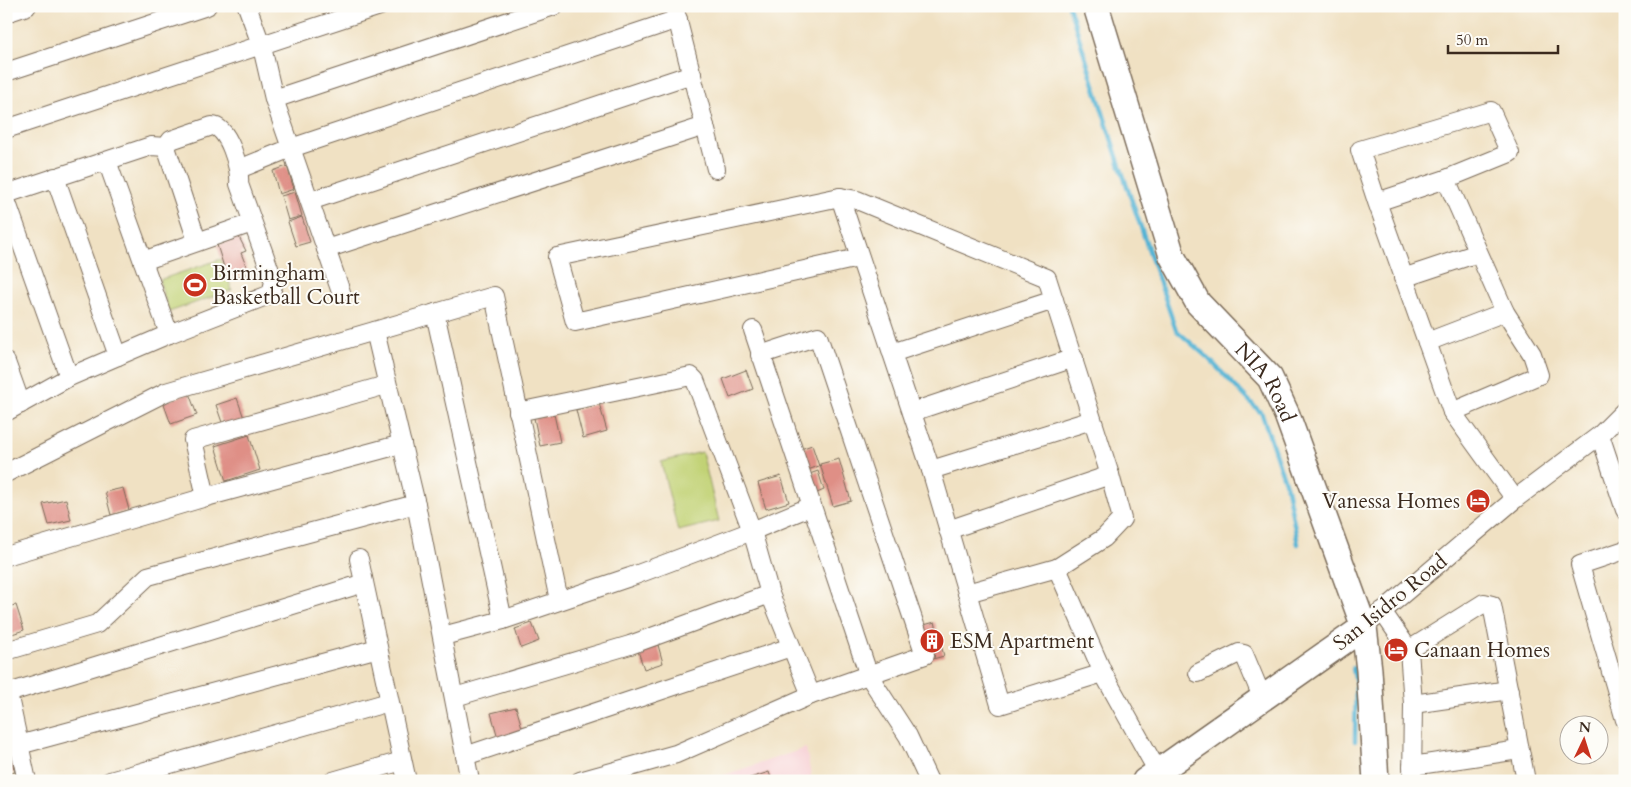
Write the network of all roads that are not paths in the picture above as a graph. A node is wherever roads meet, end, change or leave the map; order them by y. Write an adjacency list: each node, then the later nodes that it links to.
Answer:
1 (27, 6): 7 (street)
2 (207, 6): 10 (street)
3 (247, 6): 9 (street)
4 (380, 6): 9 (street)
5 (554, 6): 12 (street)
6 (1096, 6): 78 (street, NIA Road)
7 (6, 13)
8 (676, 13): 11 (street); 16 (street)
9 (262, 47): 12 (street); 14 (street)
10 (6, 72)
11 (692, 74): 13 (street); 25 (street)
12 (274, 99): 16 (street)
13 (705, 126): 19 (street); 29 (street)
14 (6, 130)
15 (166, 147): 17 (street); 18 (street); 28 (street)
16 (291, 148): 18 (street); 25 (street)
17 (107, 162): 20 (street); 32 (street)
18 (239, 169): 27 (street)
19 (716, 169)
20 (55, 177): 22 (street); 44 (street)
21 (1446, 179): 26 (street); 26 (street); 30 (street)
22 (6, 194)
23 (840, 197): 31 (street); 31 (street); 35 (street)
24 (6, 200): 47 (street)
25 (310, 201): 29 (street)
26 (1377, 202): 33 (street)
27 (252, 223): 28 (street); 40 (street)
28 (197, 241): 32 (street)
29 (326, 249): 34 (street)
30 (1478, 253): 33 (street); 36 (street)
31 (858, 258): 42 (street)
32 (143, 261): 40 (street)
33 (1403, 278): 41 (street)
34 (341, 292)
35 (1054, 300): 42 (street); 45 (street)
36 (1505, 312): 41 (street); 53 (street)
37 (435, 313): 39 (street); 51 (street); 77 (street)
38 (753, 330): 43 (street)
39 (375, 331): 48 (street); 58 (street)
40 (169, 334): 44 (street)
41 (1427, 342): 53 (street)
42 (892, 353): 52 (street)
43 (760, 355): 64 (street); 86 (street)
44 (118, 356): 47 (street)
45 (1074, 358): 52 (street); 54 (street)
46 (6, 362): 49 (street)
47 (69, 377): 49 (street)
48 (386, 385): 56 (street); 61 (street)
49 (14, 408)
50 (1625, 410): 55 (street, San Isidro Road)
51 (518, 412): 67 (street); 75 (street)
52 (912, 412): 57 (street)
53 (1452, 412): 62 (street)
54 (1092, 420): 57 (street); 59 (street)
55 (1600, 435): 60 (street); 62 (street, San Isidro Road)
56 (402, 444): 61 (street); 63 (street)
57 (931, 470): 66 (street)
58 (6, 473)
59 (1110, 475): 66 (street); 71 (street)
60 (1622, 491): 65 (street)
61 (206, 497): 69 (street)
62 (1515, 499): 76 (street, San Isidro Road)
63 (416, 504): 79 (street); 82 (street)
64 (812, 506): 67 (street); 86 (street)
65 (1625, 510)
66 (948, 530): 73 (street)
67 (752, 531): 74 (street); 75 (street)
68 (1625, 550): 93 (street)
69 (6, 556)
70 (359, 559): 72 (street)
71 (1058, 568): 73 (street); 84 (street)
72 (364, 583): 81 (street); 94 (street)
73 (966, 593): 84 (street)
74 (770, 594): 80 (street); 89 (street)
75 (559, 600): 77 (street)
76 (1382, 611): 78 (street, San Isidro Road); 83 (street)
77 (503, 620): 79 (street)
78 (1364, 627): 90 (street, San Isidro Road); 107 (street, NIA Road)
79 (443, 636): 89 (street)
80 (791, 647): 88 (street); 96 (street)
81 (378, 648): 91 (street); 94 (street)
82 (6, 650)
83 (1409, 650): 87 (street); 92 (street)
84 (1103, 673): 99 (street)
85 (1198, 673): 90 (street)
86 (868, 676): 88 (street); 106 (street)
87 (1509, 690): 92 (street); 95 (street)
88 (811, 695): 105 (street)
89 (455, 697): 96 (street)
90 (1262, 697): 99 (street, San Isidro Road)
91 (389, 702): 97 (street); 101 (street)
92 (1413, 704): 98 (street)
93 (1625, 720)
94 (19, 745): 100 (street)
95 (1519, 750): 98 (street); 108 (street)
96 (466, 756): 104 (street)
97 (402, 761): 102 (street); 103 (street)
98 (1412, 773)
99 (1152, 776)
100 (27, 781)
101 (110, 781)
102 (332, 781)
103 (406, 781)
104 (470, 781)
105 (580, 781)
106 (929, 781)
107 (1376, 781)
108 (1526, 781)

